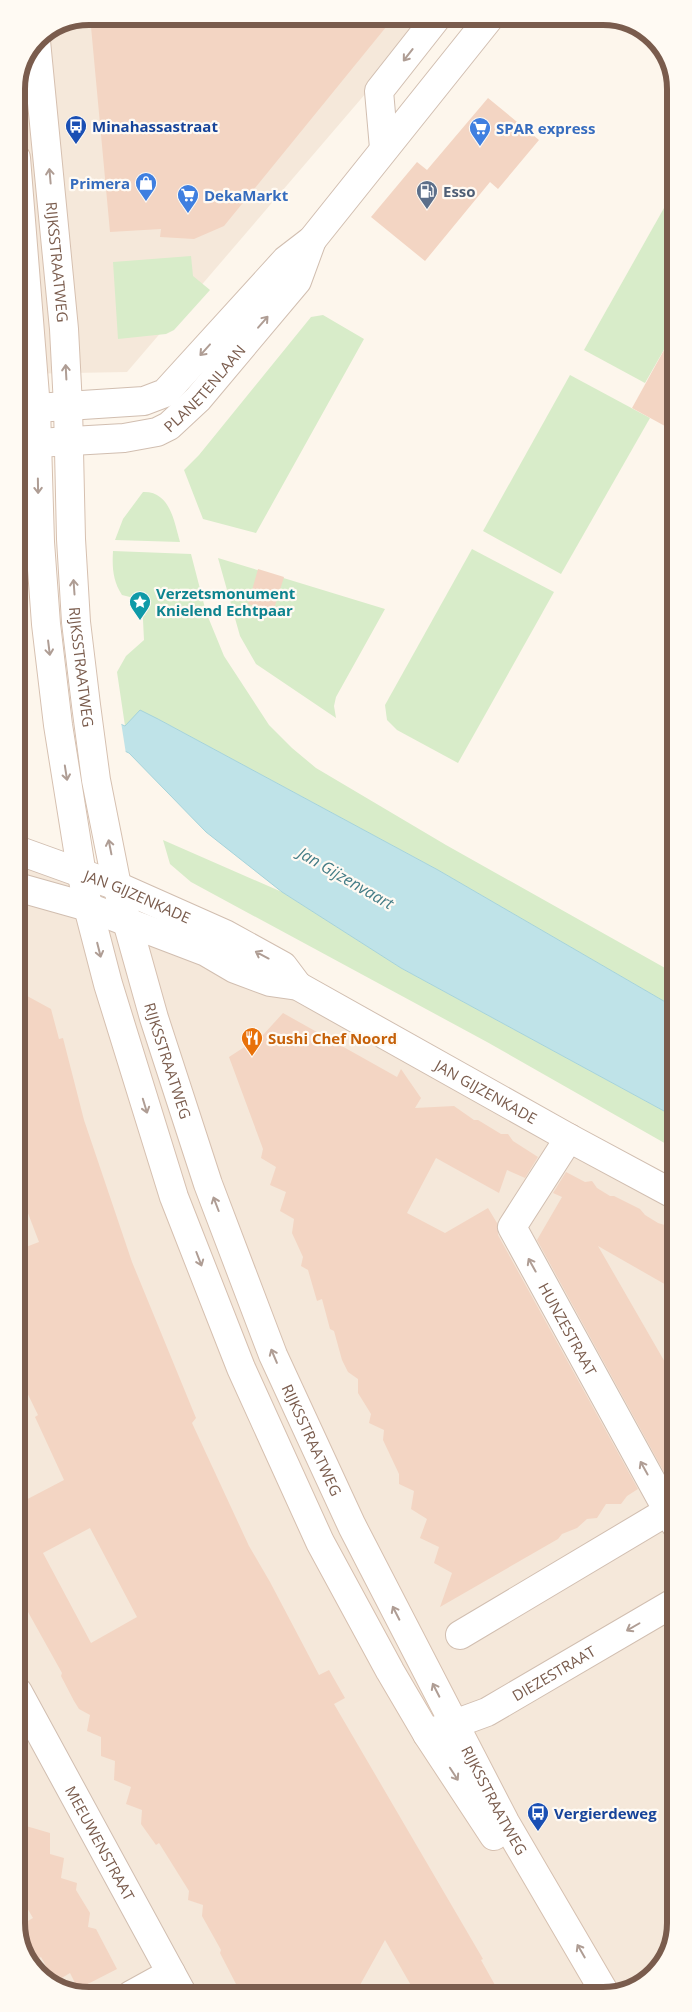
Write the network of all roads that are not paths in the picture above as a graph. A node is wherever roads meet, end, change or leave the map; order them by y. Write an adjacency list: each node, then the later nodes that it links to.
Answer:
1 (431, 25): 4 (main road, one-way to 4)
2 (484, 25): 4 (main road, PLANETENLAAN)
3 (37, 53): 7 (main road, RIJKSSTRAATWEG, one-way to 3)
4 (384, 148): 5 (main road, PLANETENLAAN)
5 (312, 240): 7 (main road, PLANETENLAAN, one-way to 7); 9 (main road, PLANETENLAAN, one-way to 5)
6 (25, 363): 8 (main road, RIJKSSTRAATWEG)
7 (68, 406): 8 (main road, PLANETENLAAN); 9 (main road, RIJKSSTRAATWEG)
8 (27, 409): 10 (main road, RIJKSSTRAATWEG)
9 (69, 442): 10 (main road, PLANETENLAAN); 13 (main road, RIJKSSTRAATWEG, one-way to 9)
10 (27, 444): 12 (main road, RIJKSSTRAATWEG, one-way to 12)
11 (25, 853): 12 (main road, JAN GIJZENKADE)
12 (82, 875): 13 (main road, JAN GIJZENKADE); 15 (main road, RIJKSSTRAATWEG)
13 (118, 886): 16 (main road, RIJKSSTRAATWEG); 17 (main road, JAN GIJZENKADE, one-way to 13)
14 (25, 889): 15 (main road, JAN GIJZENKADE)
15 (88, 907): 16 (main road, JAN GIJZENKADE); 26 (main road, RIJKSSTRAATWEG, one-way to 26)
16 (126, 922): 17 (main road, JAN GIJZENKADE); 25 (main road, RIJKSSTRAATWEG, one-way to 16)
17 (298, 986): 18 (main road, JAN GIJZENKADE)
18 (569, 1138): 19 (main road, JAN GIJZENKADE); 20 (main road, HUNZESTRAAT, one-way to 18)
19 (667, 1191)
20 (667, 1510)
21 (667, 1519): 23 (main road)
22 (667, 1607): 25 (main road, DIEZESTRAAT, one-way to 25)
23 (460, 1635)
24 (25, 1705): 27 (main road, MEEUWENSTRAAT)
25 (454, 1724): 26 (main road, DIEZESTRAAT); 30 (main road, RIJKSSTRAATWEG, one-way to 25)
26 (427, 1734): 29 (main road, RIJKSSTRAATWEG, one-way to 29)
27 (177, 1984): 28 (main road)
28 (164, 1987)
29 (581, 1987)
30 (601, 1987)

